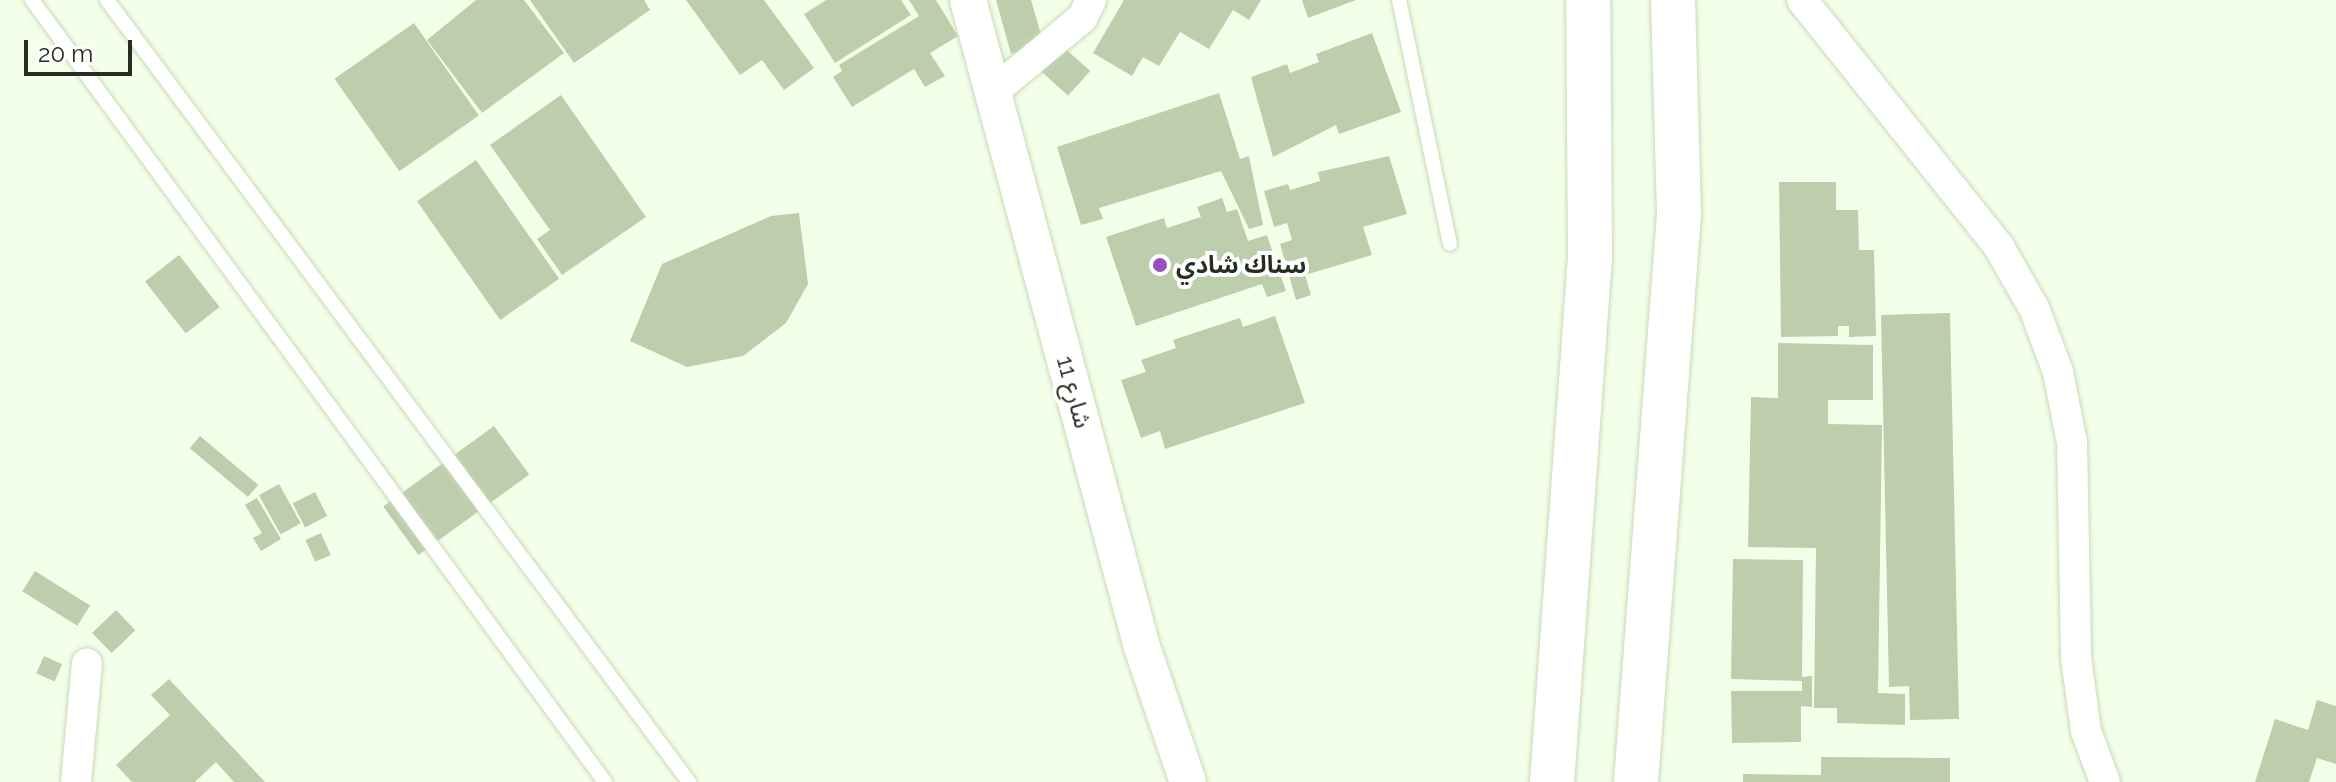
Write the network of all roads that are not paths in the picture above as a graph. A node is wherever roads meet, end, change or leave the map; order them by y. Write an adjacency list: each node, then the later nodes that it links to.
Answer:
1 (32, 0): 13 (lane)
2 (107, 0): 14 (lane)
3 (968, 0): 9 (street, شارع 11)
4 (1091, 0): 9 (street)
5 (1399, 0): 10 (lane)
6 (1588, 0): 16 (highway)
7 (1673, 0): 17 (highway)
8 (1802, 0): 18 (street)
9 (993, 92): 15 (street, شارع 11)
10 (1450, 244)
11 (87, 664): 12 (street)
12 (76, 782)
13 (605, 782)
14 (689, 782)
15 (1188, 782)
16 (1552, 782)
17 (1636, 782)
18 (2105, 782)

